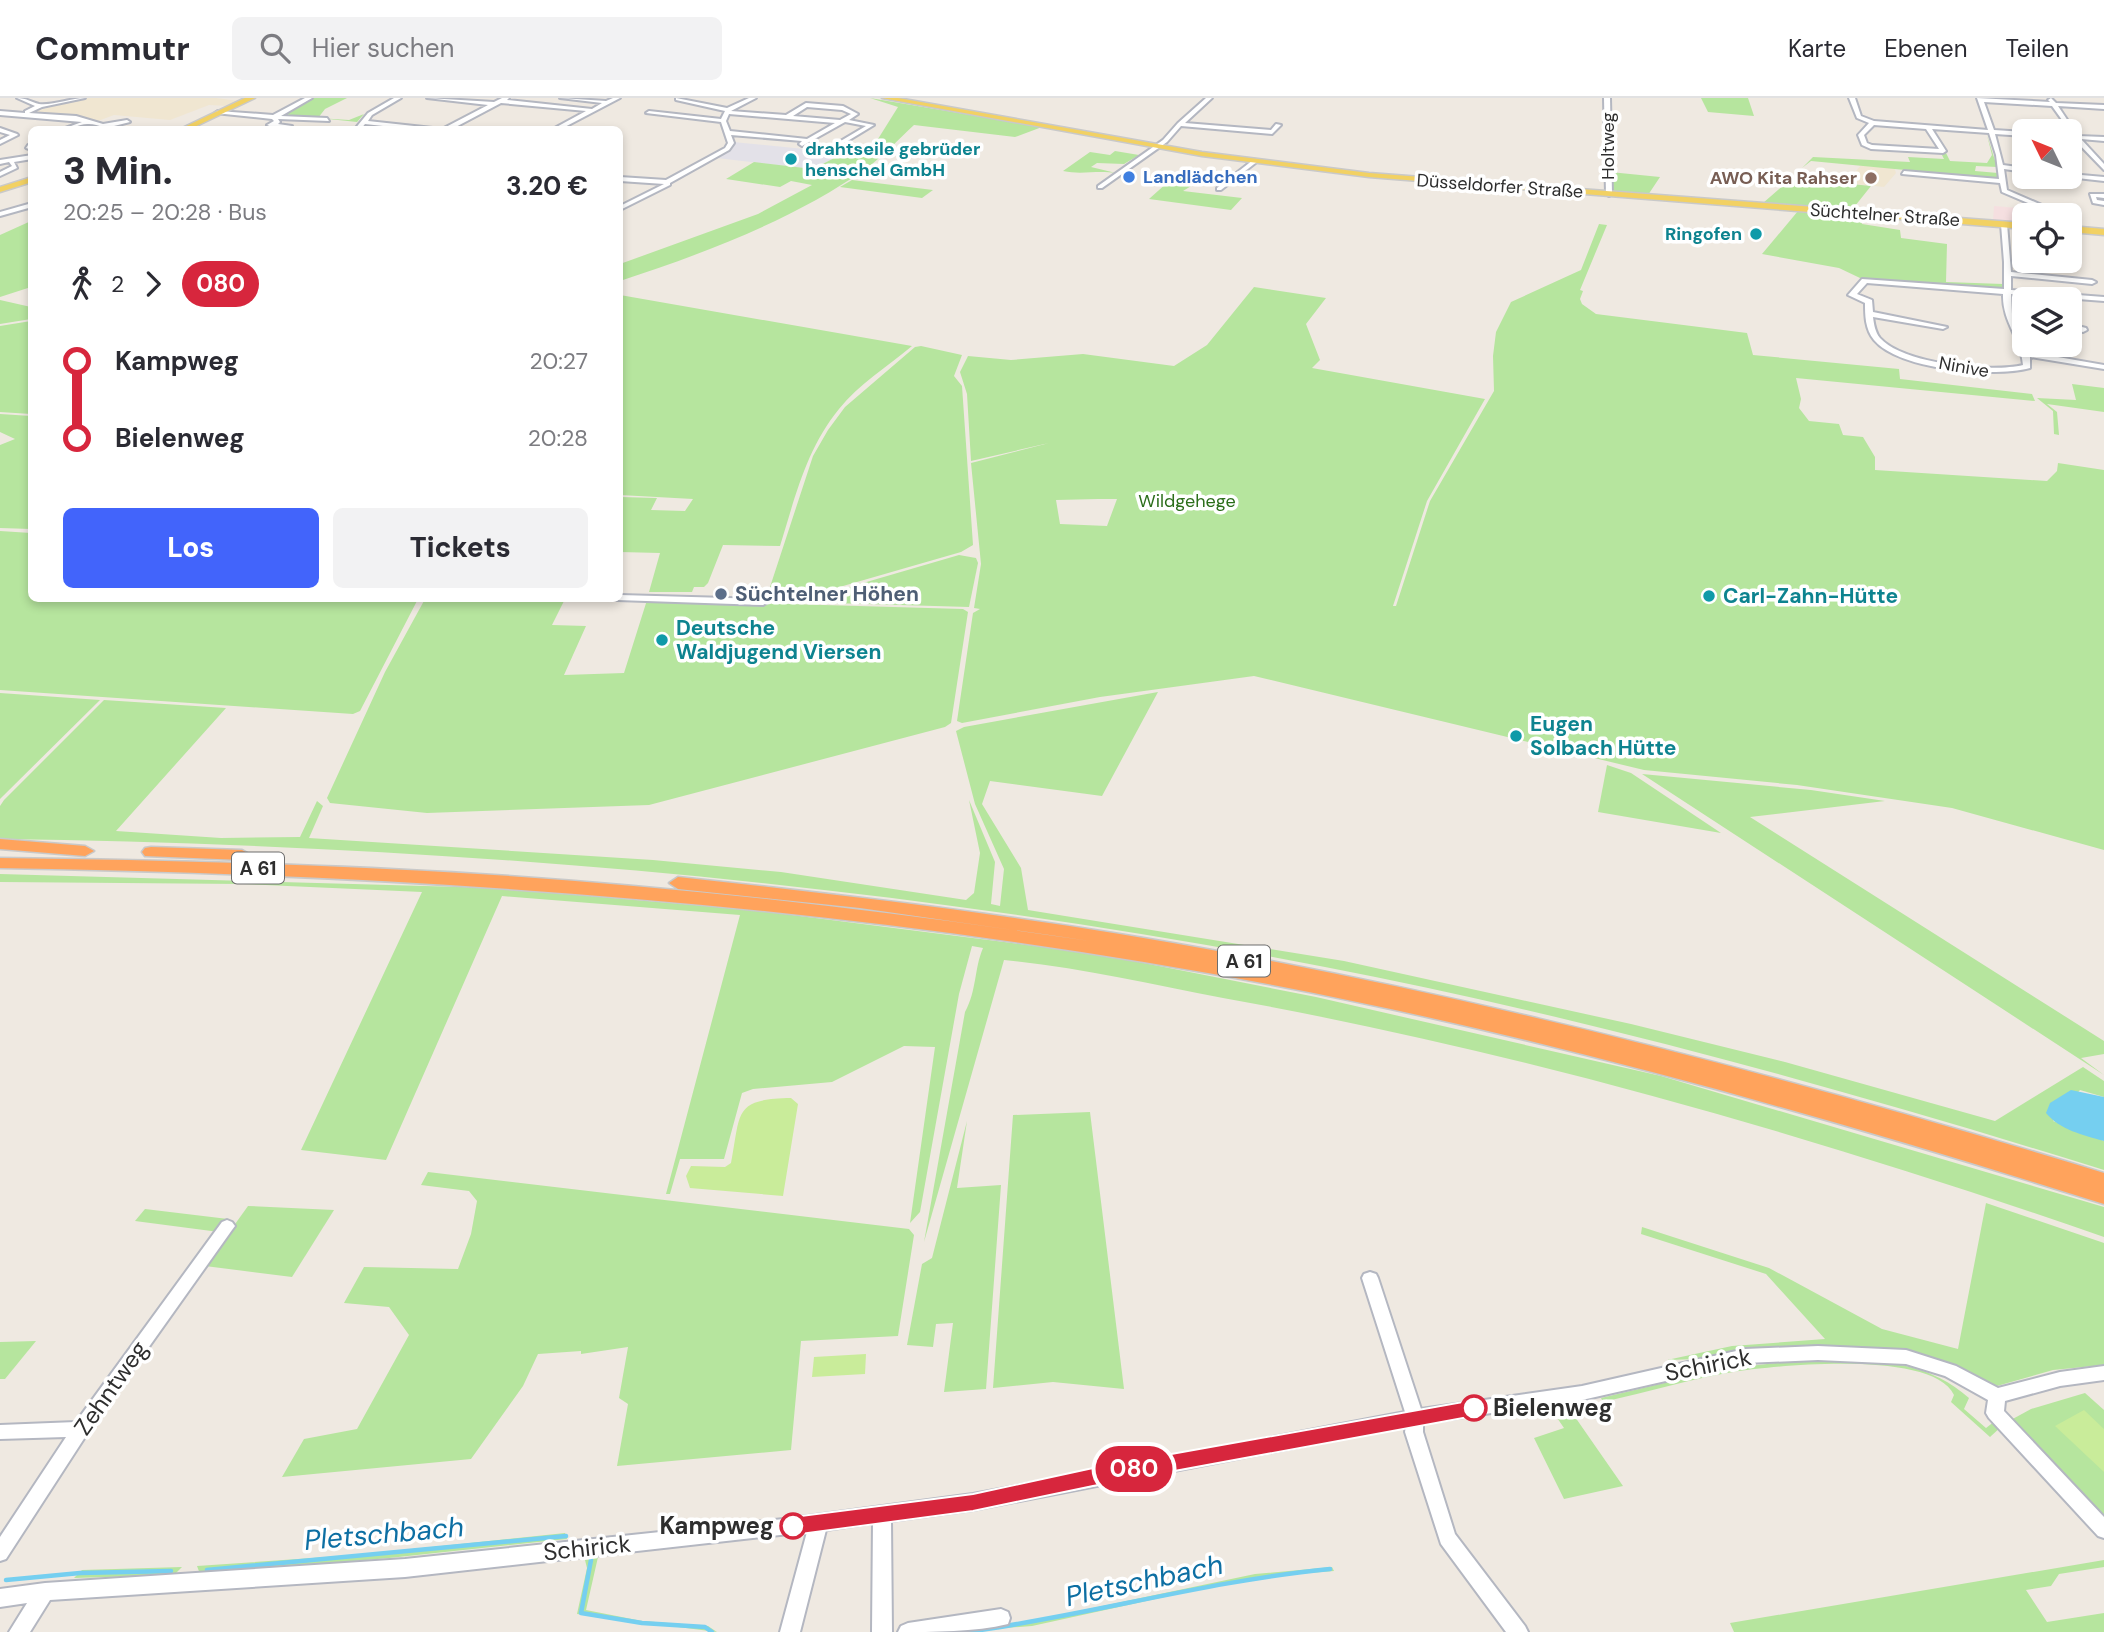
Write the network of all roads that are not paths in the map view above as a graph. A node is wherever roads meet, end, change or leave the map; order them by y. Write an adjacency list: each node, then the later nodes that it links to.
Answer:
1 (20, 98): 21 (street)
2 (82, 98): 21 (street)
3 (251, 98): 28 (main road)
4 (309, 98): 32 (street)
5 (398, 98): 39 (street)
6 (430, 98): 17 (street)
7 (563, 98): 19 (street)
8 (617, 98): 19 (street)
9 (678, 98): 20 (street); 24 (street)
10 (717, 98): 24 (street)
11 (753, 98): 26 (street)
12 (886, 98): 64 (main road, Düsseldorfer Straße)
13 (1209, 98): 41 (street)
14 (1607, 98): 85 (street, Holtweg)
15 (1852, 98): 40 (street)
16 (1979, 98): 18 (street); 55 (street)
17 (501, 101): 25 (street); 49 (street)
18 (2051, 101): 23 (street); 33 (street)
19 (608, 102): 25 (street)
20 (670, 104)
21 (40, 106): 29 (street)
22 (643, 106): 36 (street)
23 (2104, 107)
24 (715, 108): 26 (street)
25 (590, 110): 50 (street)
26 (727, 111): 30 (street); 36 (street)
27 (0, 113): 29 (street)
28 (218, 113): 32 (street); 45 (main road)
29 (23, 114): 34 (street)
30 (788, 117): 31 (street); 37 (street)
31 (804, 118): 37 (street); 51 (street)
32 (276, 119): 35 (street); 46 (street)
33 (2062, 119)
34 (90, 120): 43 (street); 44 (street)
35 (327, 120)
36 (723, 121): 56 (street)
37 (845, 121): 62 (street); 63 (street)
38 (127, 122): 44 (street)
39 (363, 122): 47 (street); 48 (street)
40 (1873, 123): 52 (street); 52 (street)
41 (1180, 124): 42 (street); 64 (street)
42 (1278, 125)
43 (74, 126)
44 (103, 126)
45 (190, 126)
46 (280, 126)
47 (360, 126)
48 (403, 126)
49 (451, 126)
50 (561, 126)
51 (793, 126)
52 (1929, 128): 55 (street)
53 (0, 130): 61 (street)
54 (785, 132): 58 (street)
55 (1991, 132): 57 (street); 70 (street)
56 (729, 133): 58 (street); 80 (street)
57 (2012, 133)
58 (776, 137): 62 (street)
59 (2082, 138): 60 (street)
60 (2104, 139)
61 (0, 142)
62 (804, 142)
63 (841, 143)
64 (1157, 146): 68 (main road, Düsseldorfer Straße); 81 (street)
65 (2082, 146): 72 (street)
66 (28, 158): 67 (street)
67 (11, 161): 69 (street); 74 (street)
68 (1255, 161): 83 (street); 85 (main road, Düsseldorfer Straße)
69 (0, 162)
70 (2002, 167): 71 (street); 79 (street)
71 (2012, 168)
72 (2104, 168)
73 (1904, 173): 79 (street)
74 (0, 174)
75 (2082, 177): 77 (street)
76 (623, 179): 80 (street)
77 (2104, 179)
78 (28, 180): 84 (main road)
79 (2003, 181): 88 (street)
80 (667, 182): 92 (street)
81 (1100, 187)
82 (2104, 188): 86 (street)
83 (1219, 189)
84 (0, 190)
85 (1609, 194): 90 (main road, Düsseldorfer Straße)
86 (2092, 195): 87 (street); 89 (street)
87 (2104, 196)
88 (2031, 203)
89 (2104, 203)
90 (1745, 205): 94 (main road, Süchtelner Straße)
91 (28, 206): 93 (street)
92 (623, 206)
93 (0, 214)
94 (2004, 224): 95 (main road, Süchtelner Straße); 98 (street)
95 (2012, 225)
96 (2082, 230): 97 (main road)
97 (2104, 232)
98 (2008, 274): 99 (street); 100 (street)
99 (2092, 282)
100 (2008, 293): 101 (street); 102 (street, Ninive); 103 (street)
101 (2104, 299)
102 (1869, 314): 106 (street, Ninive); 107 (street, Ninive)
103 (2008, 316): 104 (street); 105 (street)
104 (2012, 316)
105 (2012, 324)
106 (1943, 327)
107 (2027, 357)
108 (2044, 357): 109 (street)
109 (2104, 368)
110 (623, 598): 111 (street)
111 (764, 602)
112 (0, 844): 113 (highway)
113 (85, 851): 114 (highway, A 61); 118 (highway, A 61)
114 (0, 852)
115 (0, 863): 116 (highway, A 61)
116 (111, 863): 117 (highway); 119 (highway, A 61)
117 (0, 869)
118 (2104, 1181)
119 (2104, 1196)
120 (227, 1226): 125 (street, Zehntweg)
121 (1370, 1278): 124 (street)
122 (2104, 1373): 123 (street)
123 (1997, 1396): 124 (street, Schirick); 129 (street)
124 (1415, 1417): 127 (street, Schirick); 138 (street)
125 (80, 1429): 126 (street); 130 (street, Zehntweg)
126 (0, 1432)
127 (882, 1514): 128 (street, Schirick); 136 (street)
128 (819, 1522): 131 (street, Schirick); 135 (street)
129 (2104, 1530)
130 (0, 1553)
131 (45, 1592): 132 (street, Schirick); 134 (street)
132 (0, 1598)
133 (1001, 1618): 137 (street)
134 (19, 1632)
135 (790, 1632)
136 (882, 1632)
137 (908, 1632)
138 (1518, 1632)

